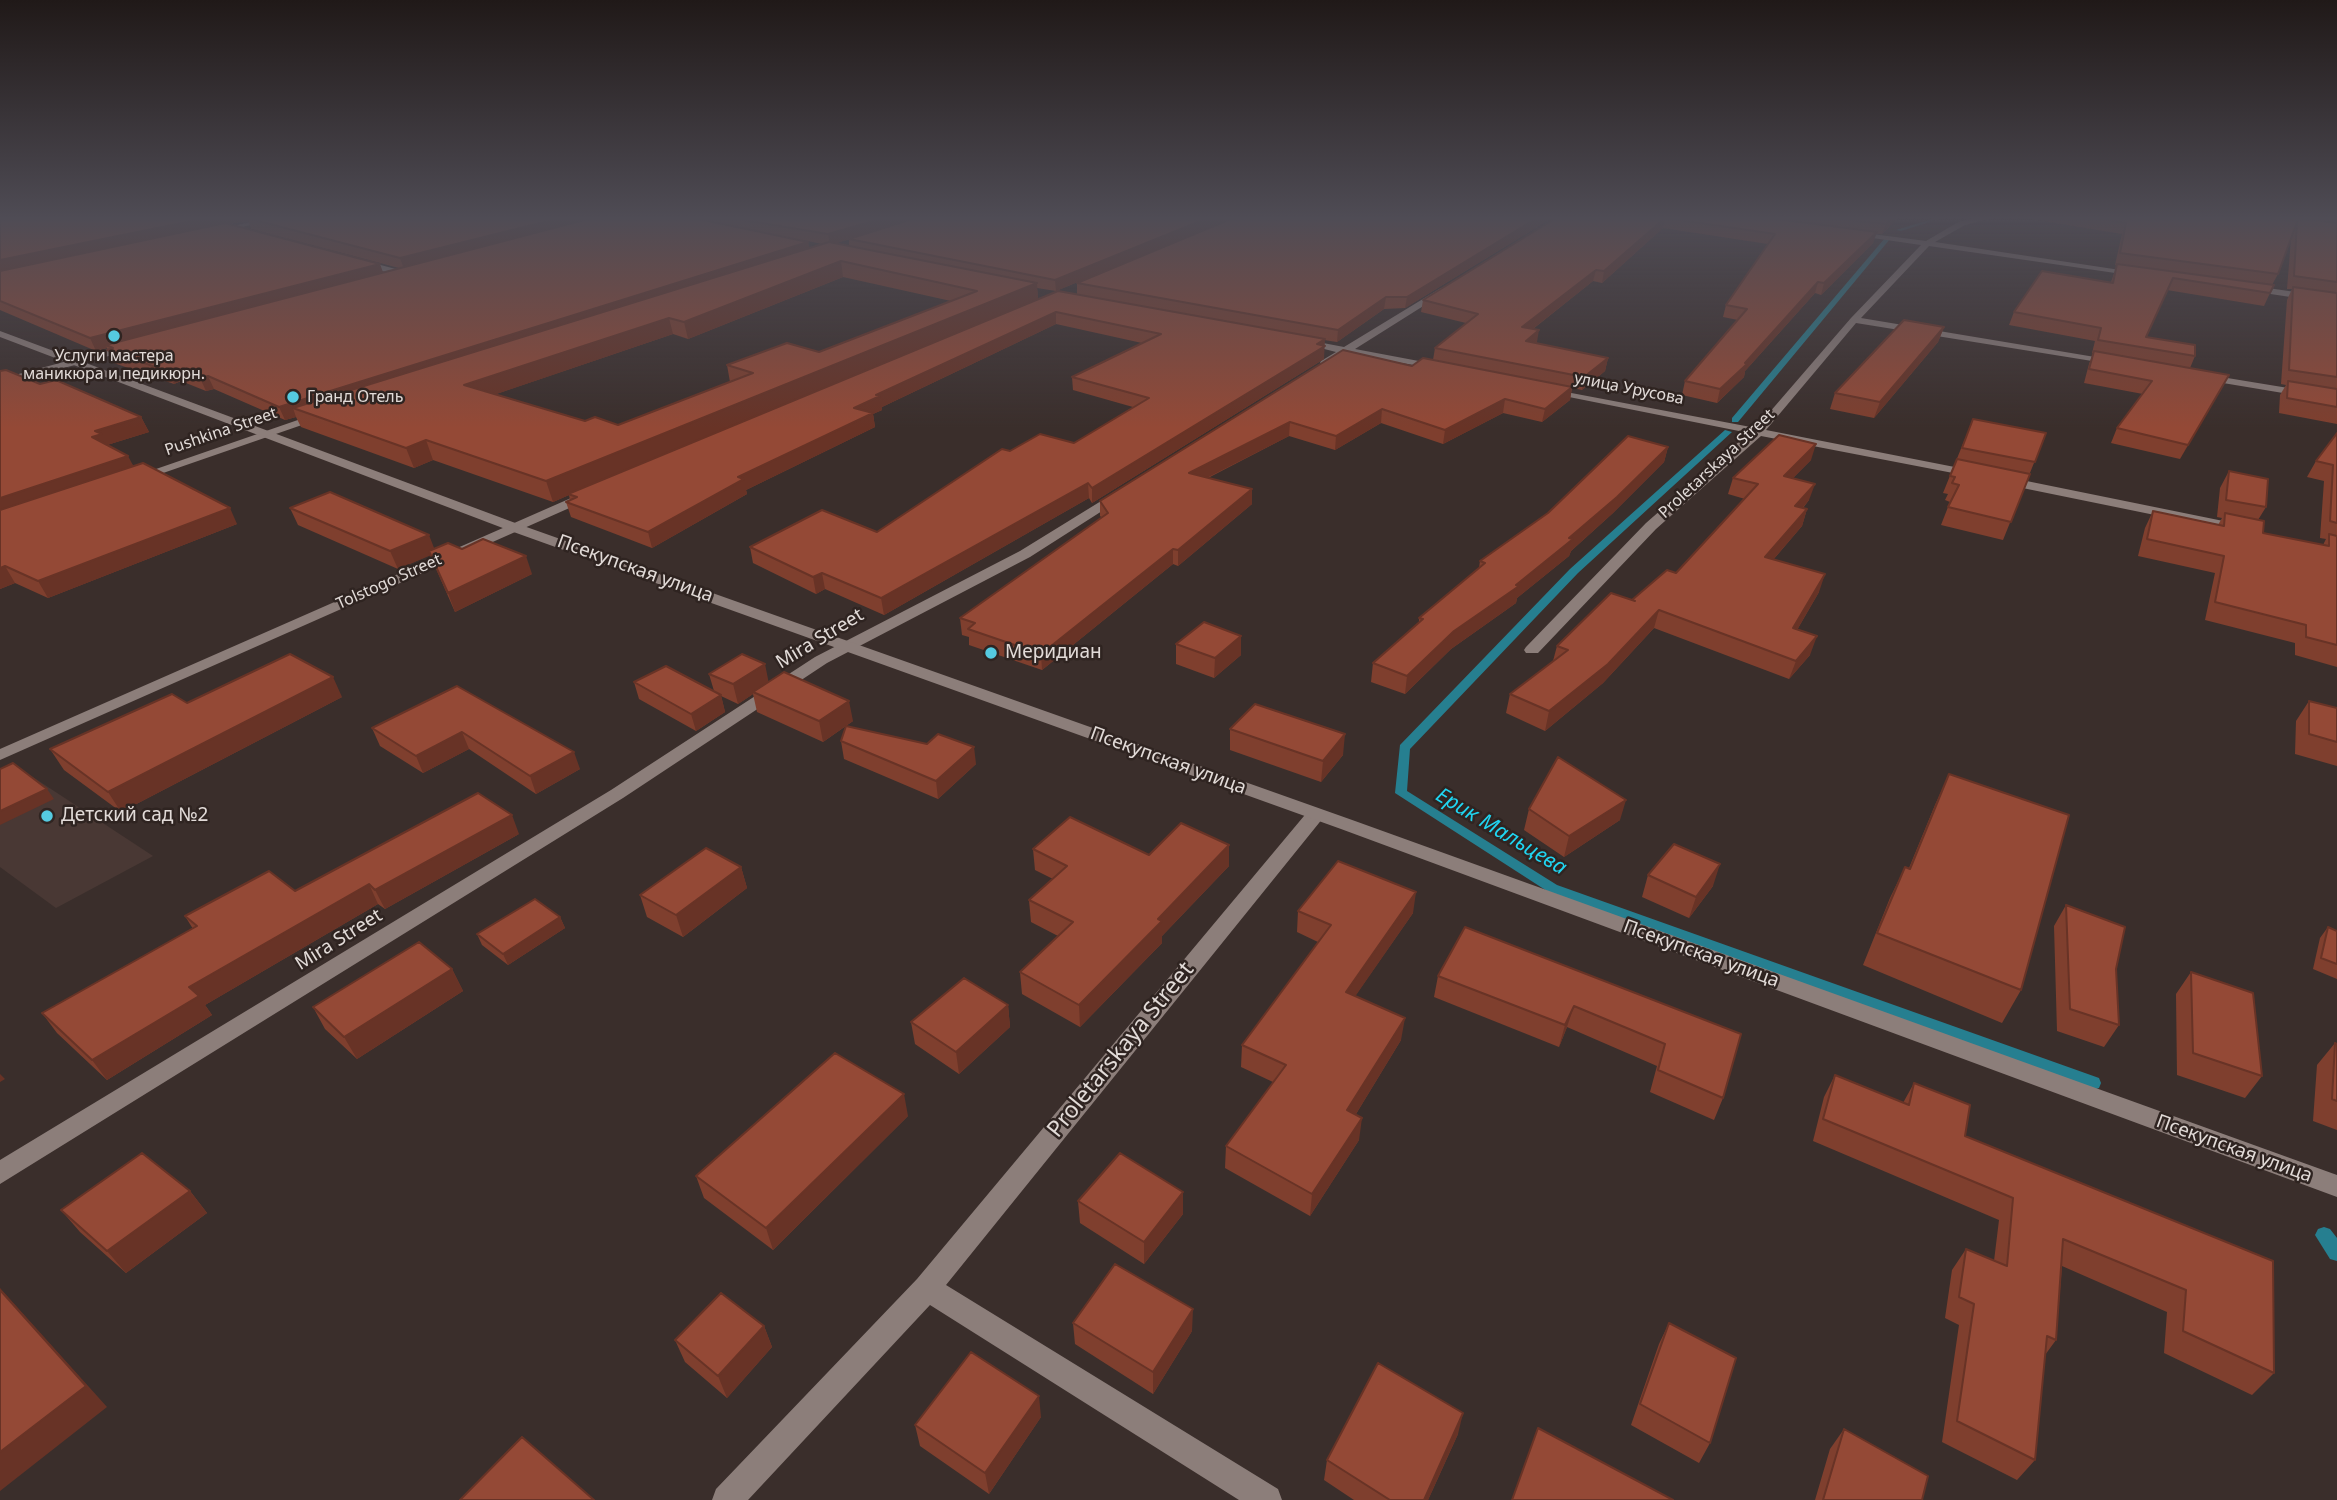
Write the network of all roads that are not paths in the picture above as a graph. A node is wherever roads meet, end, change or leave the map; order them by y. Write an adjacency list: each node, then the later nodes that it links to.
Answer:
1 (1446, 288): 9 (street)
2 (1885, 288): 5 (street, Proletarskaya Street)
3 (2241, 288): 4 (street)
4 (2337, 301)
5 (1854, 320): 11 (street); 19 (street, Proletarskaya Street)
6 (0, 334): 10 (street, Псекупская улица)
7 (1291, 340): 9 (street)
8 (149, 342): 10 (street)
9 (1346, 349): 12 (street); 13 (street)
10 (76, 362): 15 (street); 20 (street, Псекупская улица)
11 (2130, 365)
12 (1453, 370)
13 (1312, 372)
14 (2185, 374): 17 (street)
15 (0, 382)
16 (1533, 386): 19 (street, улица Урусова)
17 (2337, 399)
18 (330, 412): 20 (street, Pushkina Street)
19 (1759, 431): 25 (street, улица Урусова); 27 (street, Proletarskaya Street)
20 (264, 434): 21 (street, Pushkina Street); 24 (street, Псекупская улица)
21 (118, 484)
22 (1128, 488): 26 (street, Mira Street)
23 (599, 490): 24 (street, Tolstogo Street)
24 (513, 527): 26 (street, Псекупская улица); 28 (street, Tolstogo Street)
25 (2256, 532)
26 (847, 646): 29 (street, Псекупская улица); 30 (street, Mira Street)
27 (1532, 650)
28 (0, 755)
29 (1316, 814): 31 (street, Псекупская улица); 32 (street, Proletarskaya Street)
30 (0, 1173)
31 (2337, 1186)
32 (927, 1288): 33 (street, Proletarskaya Street); 34 (street)
33 (727, 1500)
34 (1268, 1500)

